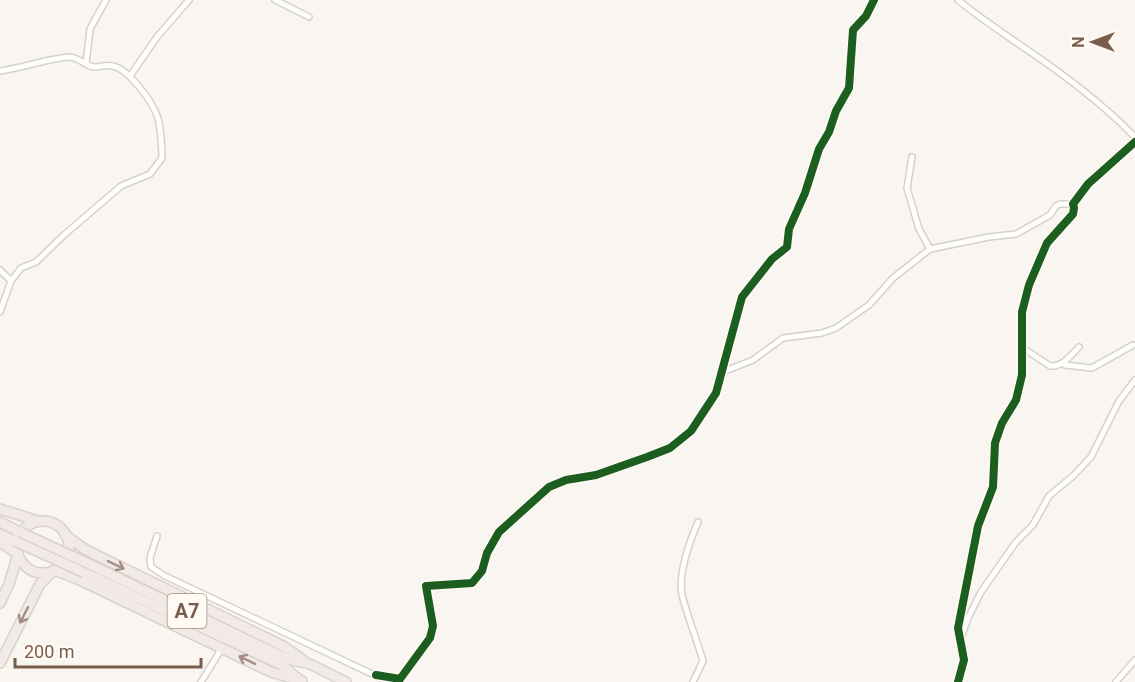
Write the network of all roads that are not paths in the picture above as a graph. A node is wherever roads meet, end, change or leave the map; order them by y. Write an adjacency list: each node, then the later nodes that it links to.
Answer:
1 (106, 0): 7 (street)
2 (189, 0): 9 (street)
3 (275, 0): 6 (street)
4 (874, 0): 22 (street)
5 (958, 0): 10 (street)
6 (309, 17)
7 (86, 64): 8 (street); 9 (street)
8 (0, 71)
9 (130, 76): 16 (street)
10 (1135, 137)
11 (1135, 142): 13 (street)
12 (912, 157): 14 (street)
13 (1073, 204): 14 (street); 20 (street)
14 (930, 249): 22 (street)
15 (0, 270): 16 (street)
16 (11, 281): 17 (street)
17 (0, 312)
18 (1133, 345): 21 (street)
19 (1079, 347): 21 (street)
20 (1023, 348): 21 (street); 35 (street)
21 (1064, 362)
22 (720, 373): 41 (street)
23 (1135, 380): 35 (street)
24 (0, 509): 25 (highway)
25 (40, 521): 29 (highway); 32 (highway)
26 (0, 522): 38 (highway, A7, bridge)
27 (698, 522): 46 (street)
28 (0, 534): 38 (highway, A7, bridge)
29 (65, 536): 33 (highway); 40 (highway, one-way to 40)
30 (157, 536): 41 (street)
31 (0, 542): 32 (highway)
32 (18, 554): 33 (highway); 34 (highway)
33 (54, 570): 36 (highway); 39 (highway, one-way to 39)
34 (0, 603)
35 (960, 640): 47 (street)
36 (222, 648): 42 (street); 43 (highway, one-way to 36)
37 (1135, 660): 48 (street)
38 (284, 661): 40 (highway, A7); 43 (highway, A7)
39 (0, 663)
40 (310, 664): 44 (highway, A7)
41 (376, 675): 45 (street)
42 (201, 682)
43 (303, 682)
44 (346, 682)
45 (389, 682)
46 (693, 682)
47 (958, 682)
48 (1116, 682)

